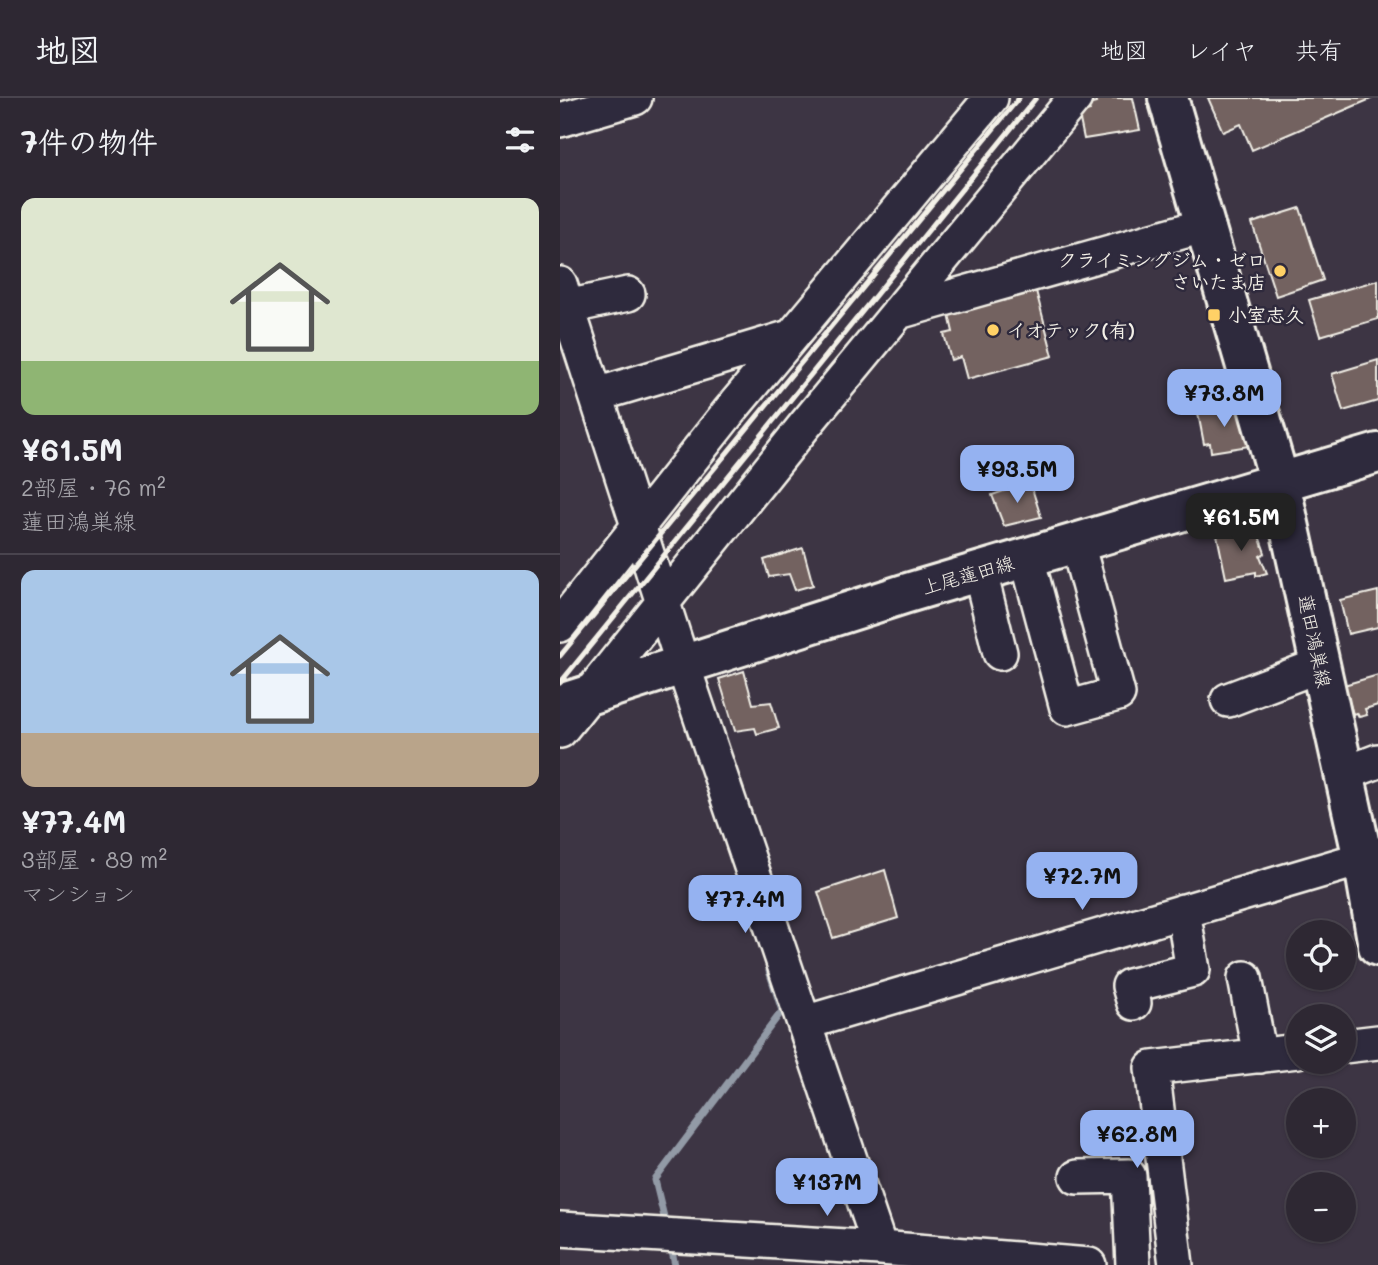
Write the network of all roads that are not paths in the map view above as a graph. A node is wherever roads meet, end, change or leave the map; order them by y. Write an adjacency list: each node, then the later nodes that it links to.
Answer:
1 (635, 98): 5 (street)
2 (991, 98): 10 (street)
3 (1075, 98): 9 (street)
4 (1168, 98): 6 (main road, 蓮田鴻巣線)
5 (560, 120)
6 (1206, 225): 9 (street); 13 (main road, 蓮田鴻巣線)
7 (628, 294): 8 (street)
8 (564, 296): 11 (street)
9 (898, 312): 18 (street)
10 (790, 337): 11 (street); 14 (street)
11 (596, 395): 14 (street)
12 (1378, 453): 13 (main road, 上尾蓮田線)
13 (1280, 483): 15 (main road, 上尾蓮田線); 21 (main road, 蓮田鴻巣線)
14 (637, 526): 18 (street); 19 (street)
15 (1077, 543): 16 (main road, 上尾蓮田線); 16 (street)
16 (1027, 558): 17 (main road, 上尾蓮田線)
17 (979, 572): 20 (street); 22 (main road, 上尾蓮田線)
18 (663, 604): 22 (street); 23 (street)
19 (560, 625)
20 (1000, 653)
21 (1320, 665): 24 (street); 26 (main road, 蓮田鴻巣線)
22 (669, 669): 23 (main road, 上尾蓮田線); 32 (street)
23 (574, 700): 25 (street)
24 (1228, 700)
25 (560, 731)
26 (1361, 767): 27 (main road, 蓮田鴻巣線)
27 (1370, 856): 28 (street); 29 (main road, 蓮田鴻巣線)
28 (1182, 911): 31 (street); 32 (street)
29 (1377, 935)
30 (1245, 978): 36 (street)
31 (1134, 1003)
32 (804, 1023): 39 (street)
33 (1378, 1042): 34 (street)
34 (1356, 1045)
35 (1286, 1053): 36 (street)
36 (1260, 1056): 42 (street)
37 (1077, 1177): 41 (street)
38 (560, 1229): 39 (street)
39 (880, 1248): 40 (street)
40 (1089, 1265)
41 (1133, 1265)
42 (1176, 1265)

